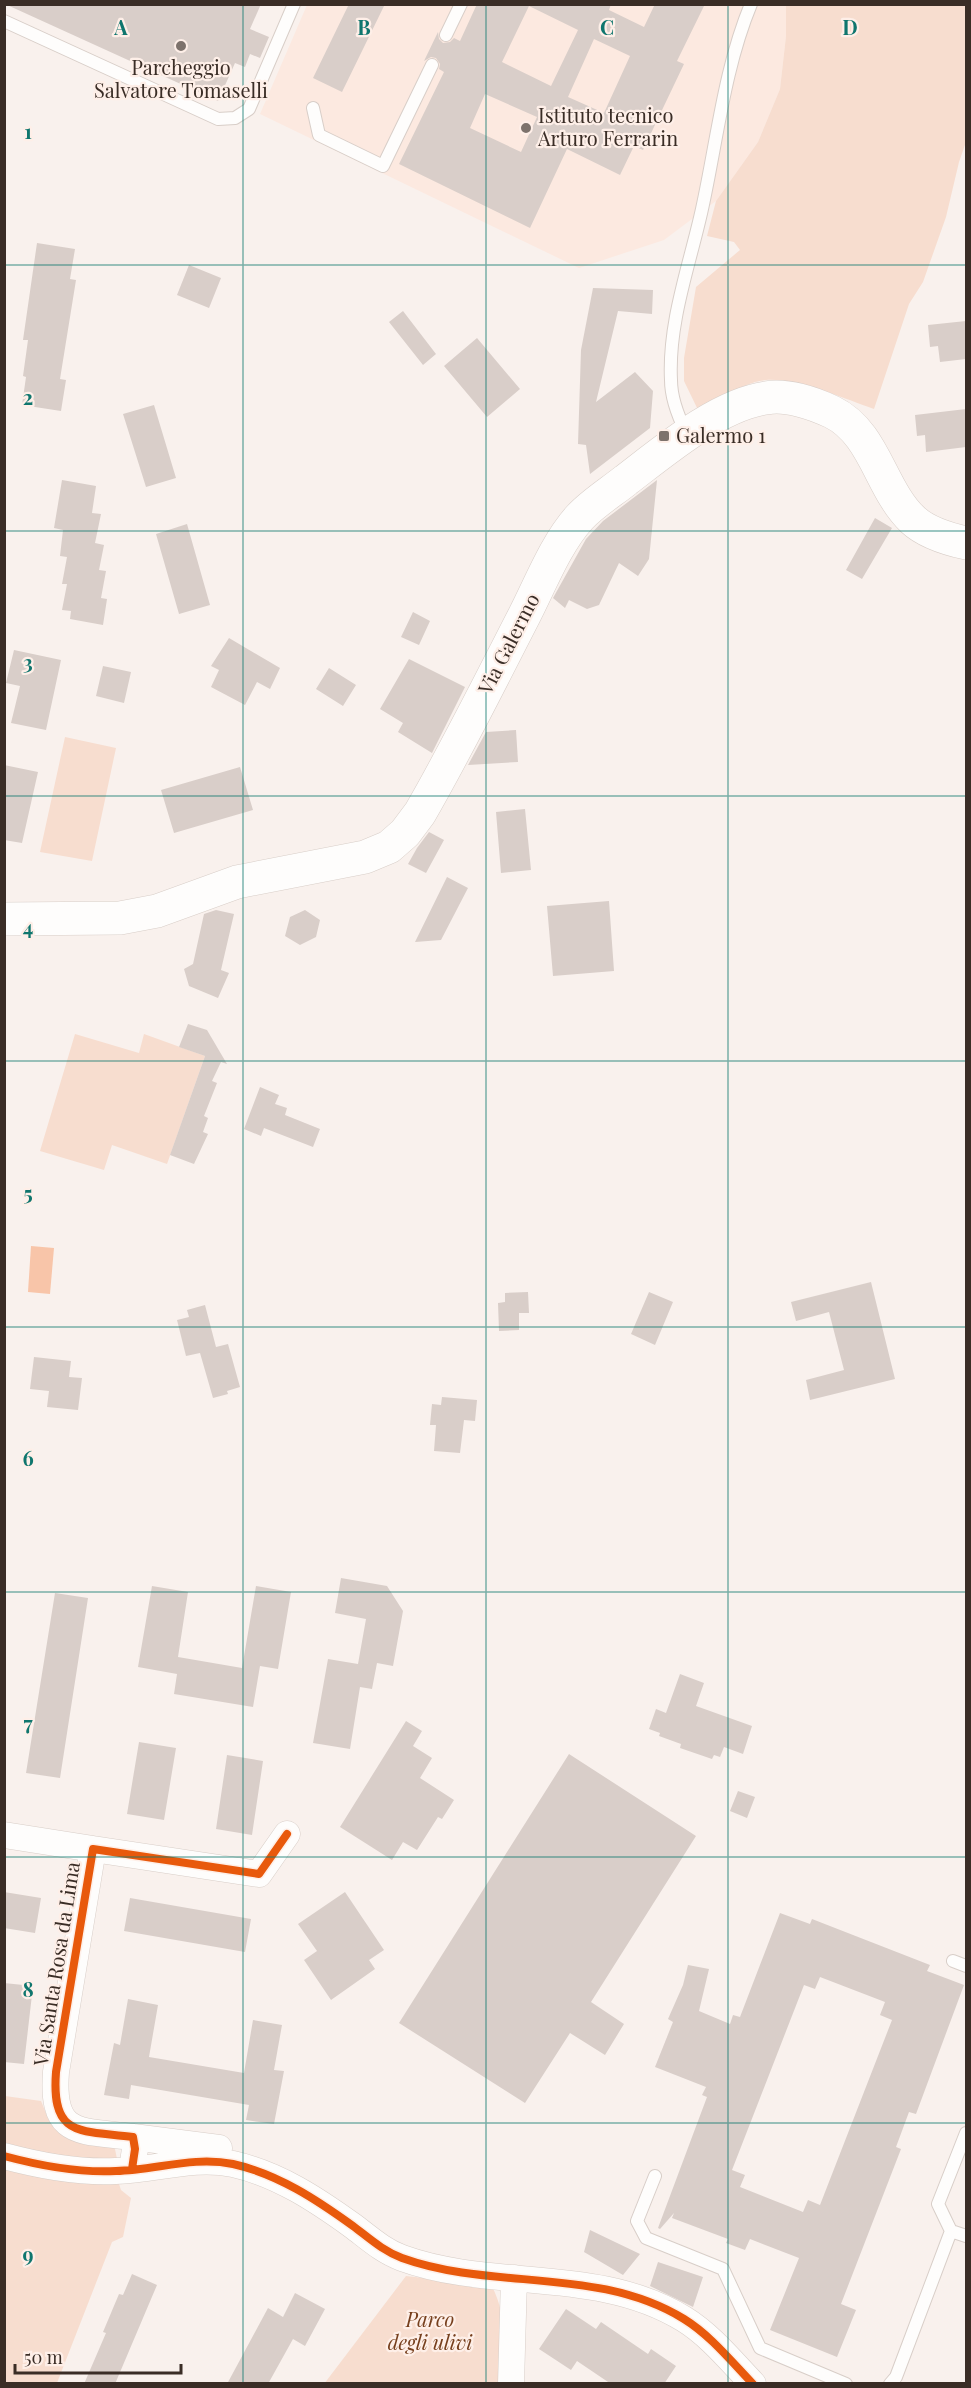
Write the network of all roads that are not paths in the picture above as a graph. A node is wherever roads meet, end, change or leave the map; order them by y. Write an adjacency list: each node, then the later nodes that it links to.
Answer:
1 (294, 4): 4 (lane)
2 (461, 4): 5 (lane)
3 (751, 4): 8 (lane)
4 (4, 21)
5 (446, 35)
6 (432, 65): 7 (lane)
7 (313, 108)
8 (687, 436): 9 (main road, Via Galermo); 10 (main road, Via Galermo)
9 (966, 543)
10 (4, 918)
11 (287, 1834): 13 (street, Via Santa Rosa da Lima)
12 (4, 1835): 13 (street)
13 (93, 1849): 17 (street, Via Santa Rosa da Lima)
14 (953, 1961): 15 (lane)
15 (966, 1966)
16 (966, 2133): 22 (lane)
17 (134, 2137): 19 (street); 21 (street)
18 (4, 2156): 19 (street)
19 (132, 2169): 21 (street)
20 (655, 2176): 27 (lane)
21 (310, 2195): 24 (street)
22 (951, 2231): 23 (lane); 28 (lane)
23 (966, 2236)
24 (514, 2278): 25 (street); 26 (street)
25 (511, 2384)
26 (753, 2384)
27 (846, 2384)
28 (890, 2384)

